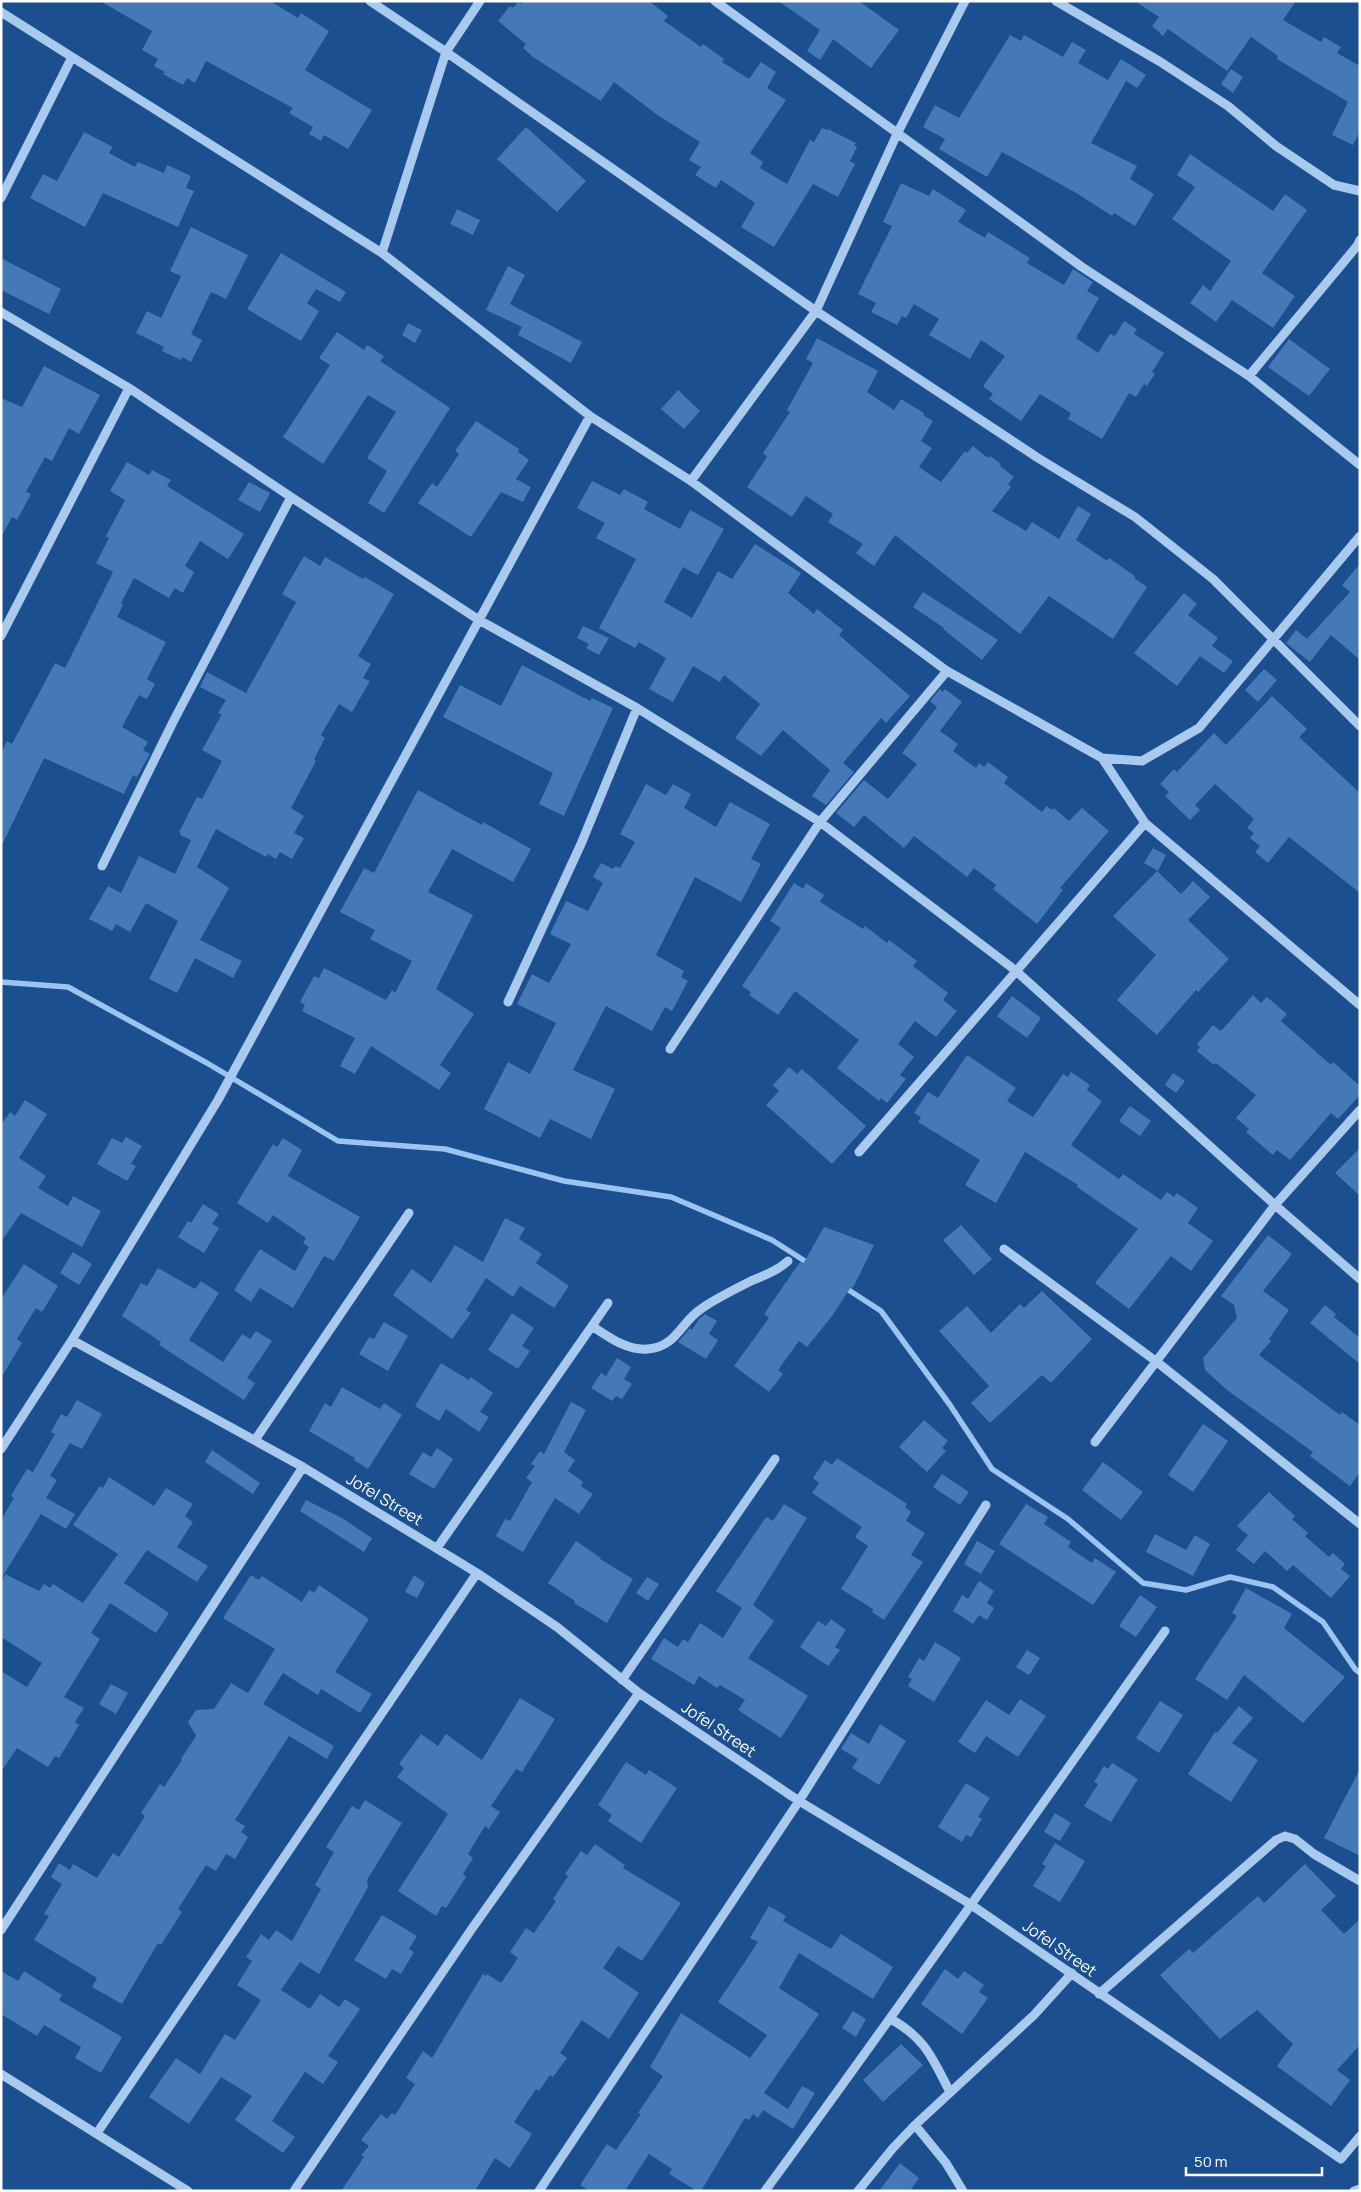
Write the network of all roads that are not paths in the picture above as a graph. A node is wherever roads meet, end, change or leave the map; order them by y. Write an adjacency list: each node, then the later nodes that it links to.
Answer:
1 (370, 1): 7 (street)
2 (480, 1): 7 (street)
3 (715, 1): 9 (street)
4 (965, 1): 9 (street)
5 (1056, 1): 10 (street)
6 (1, 12): 8 (street)
7 (446, 52): 13 (street); 14 (street)
8 (72, 57): 11 (street); 13 (street)
9 (897, 134): 14 (street); 16 (street)
10 (1360, 191)
11 (1, 198)
12 (1360, 240): 16 (street)
13 (382, 253): 18 (street)
14 (816, 310): 20 (street); 25 (street)
15 (1, 312): 17 (street)
16 (1249, 376): 19 (street)
17 (129, 388): 21 (street); 24 (street)
18 (590, 416): 20 (street); 23 (street)
19 (1360, 465)
20 (692, 481): 26 (street)
21 (291, 497): 23 (street); 32 (street)
22 (1360, 536): 25 (street)
23 (479, 620): 27 (street); 46 (street)
24 (1, 636)
25 (1274, 640): 28 (street); 29 (street)
26 (947, 671): 29 (street); 30 (street)
27 (638, 708): 30 (street); 34 (street)
28 (1360, 726)
29 (1102, 758): 31 (street)
30 (820, 822): 33 (street); 36 (street)
31 (1145, 823): 33 (street); 35 (street)
32 (102, 866)
33 (1015, 970): 38 (street); 39 (street)
34 (508, 1002)
35 (1360, 1005)
36 (670, 1049)
37 (1360, 1110): 39 (street)
38 (859, 1152)
39 (1275, 1205): 43 (street); 47 (street)
40 (408, 1213): 48 (street)
41 (1004, 1250): 47 (street)
42 (788, 1261): 45 (street)
43 (1360, 1279)
44 (608, 1303): 45 (street)
45 (592, 1326): 55 (street)
46 (72, 1340): 48 (street, Jofel Street); 50 (street)
47 (1157, 1362): 49 (street); 54 (street)
48 (254, 1440): 52 (street, Jofel Street)
49 (1095, 1442)
50 (1, 1449)
51 (775, 1459): 58 (street)
52 (304, 1467): 55 (street, Jofel Street); 63 (street)
53 (986, 1505): 60 (street)
54 (1360, 1524)
55 (437, 1548): 56 (street, Jofel Street)
56 (477, 1573): 58 (street, Jofel Street); 70 (street)
57 (1165, 1631): 62 (street)
58 (622, 1680): 59 (street, Jofel Street)
59 (639, 1693): 60 (street, Jofel Street); 74 (street)
60 (798, 1801): 62 (street, Jofel Street); 75 (street)
61 (1360, 1881): 65 (street)
62 (970, 1904): 64 (street, Jofel Street); 66 (street)
63 (1, 1930)
64 (1072, 1973): 65 (street, Jofel Street); 68 (street)
65 (1100, 1994): 71 (street, Jofel Street)
66 (891, 2019): 68 (street); 76 (street)
67 (1, 2074): 70 (street)
68 (950, 2092): 69 (street)
69 (915, 2125): 77 (street); 78 (street)
70 (97, 2133): 73 (street)
71 (1360, 2136)
72 (1360, 2189): 79 (street)
73 (188, 2191)
74 (294, 2191)
75 (539, 2191)
76 (765, 2191)
77 (858, 2191)
78 (963, 2191)
79 (1354, 2191)

